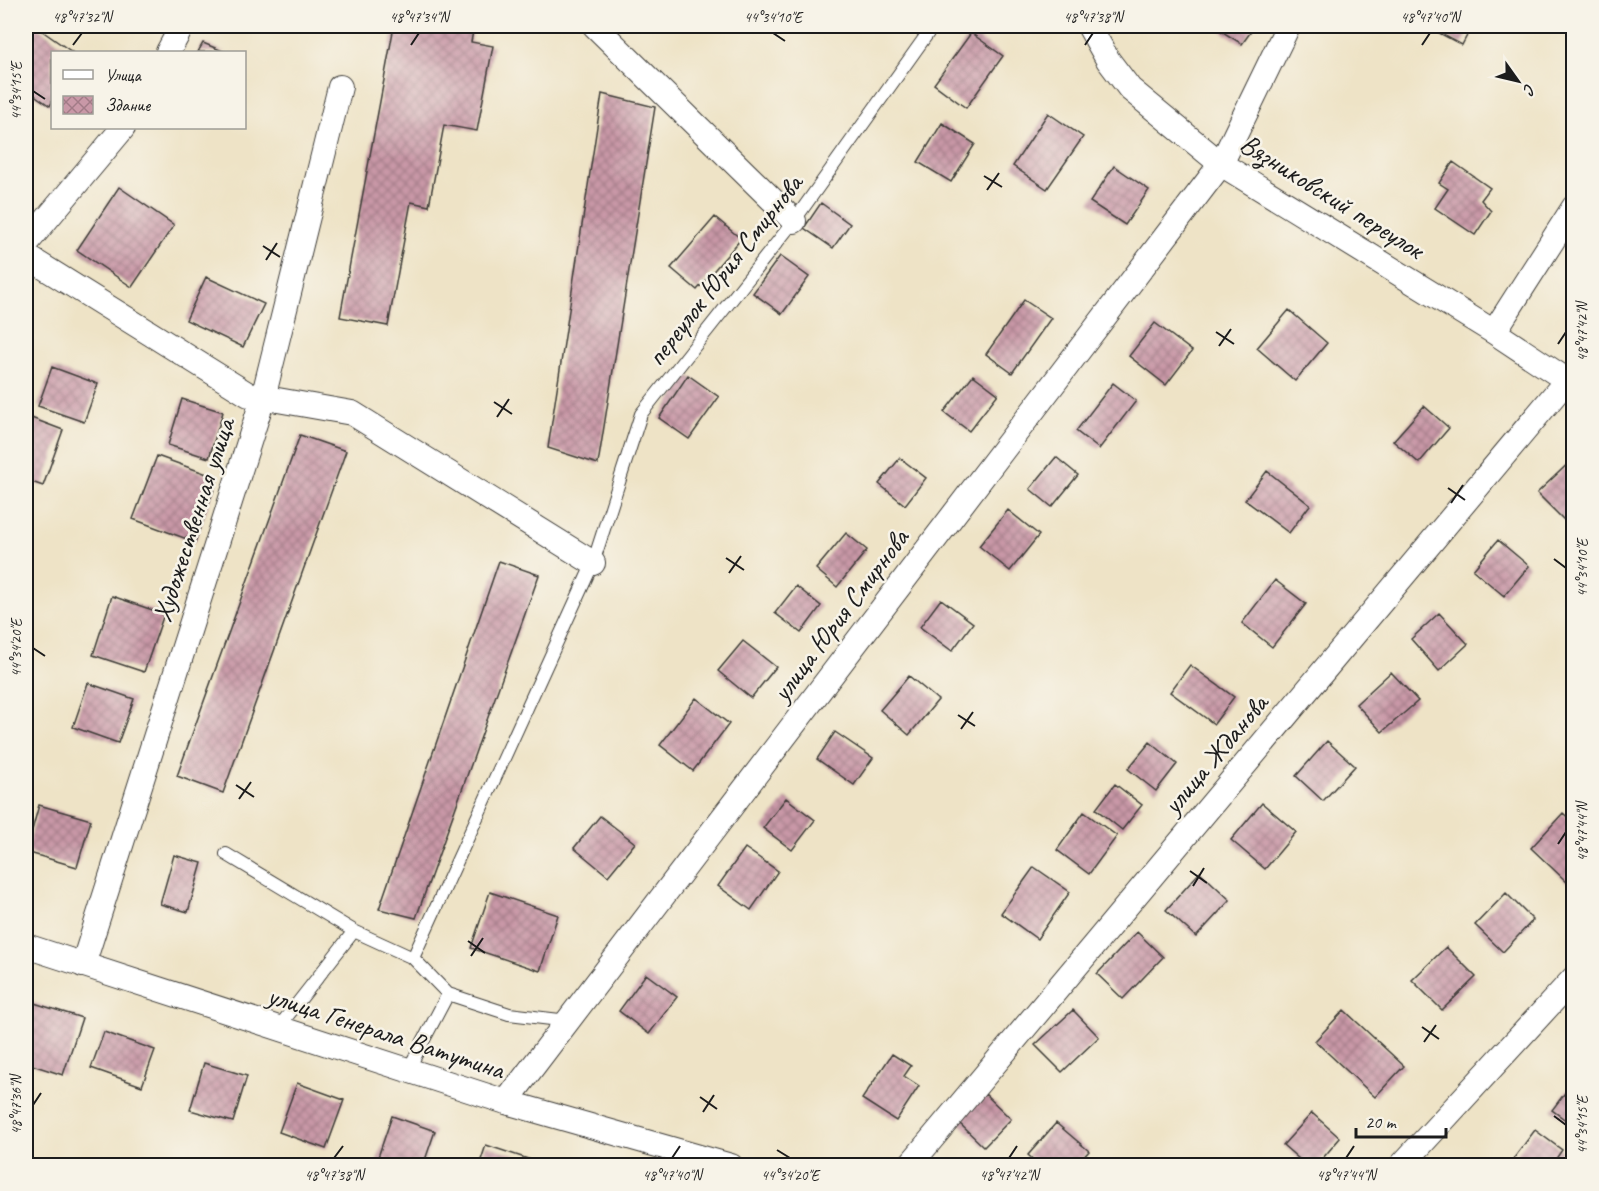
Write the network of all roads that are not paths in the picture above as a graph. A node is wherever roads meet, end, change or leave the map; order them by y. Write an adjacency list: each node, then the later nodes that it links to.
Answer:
1 (182, 26): 6 (street)
2 (595, 26): 11 (street)
3 (933, 26): 11 (lane, переулок Юрия Смирнова)
4 (1288, 26): 9 (street, улица Юрия Смирнова)
5 (1088, 27): 9 (street, Вязниковский переулок)
6 (169, 51)
7 (340, 87): 16 (street, Художественная улица)
8 (122, 129): 12 (street)
9 (1221, 164): 14 (street, Вязниковский переулок); 25 (street, улица Юрия Смирнова)
10 (1574, 207): 14 (street)
11 (794, 221): 17 (lane, переулок Юрия Смирнова)
12 (26, 244)
13 (26, 256): 16 (street)
14 (1494, 332): 15 (street, Вязниковский переулок)
15 (1570, 382): 30 (street, улица Жданова)
16 (263, 398): 17 (street); 22 (street, Художественная улица)
17 (593, 563): 21 (lane, переулок Юрия Смирнова)
18 (226, 854): 19 (lane)
19 (354, 931): 21 (lane); 26 (lane)
20 (26, 946): 22 (street, улица Генерала Ватутина)
21 (413, 957): 24 (lane)
22 (83, 965): 26 (street, улица Генерала Ватутина)
23 (1574, 978): 31 (street)
24 (448, 994): 25 (lane); 27 (lane)
25 (569, 1021): 28 (street, улица Юрия Смирнова)
26 (278, 1028): 27 (street, улица Генерала Ватутина)
27 (408, 1070): 28 (street, улица Генерала Ватутина)
28 (506, 1102): 29 (street, улица Генерала Ватутина)
29 (731, 1166)
30 (909, 1166)
31 (1401, 1166)

